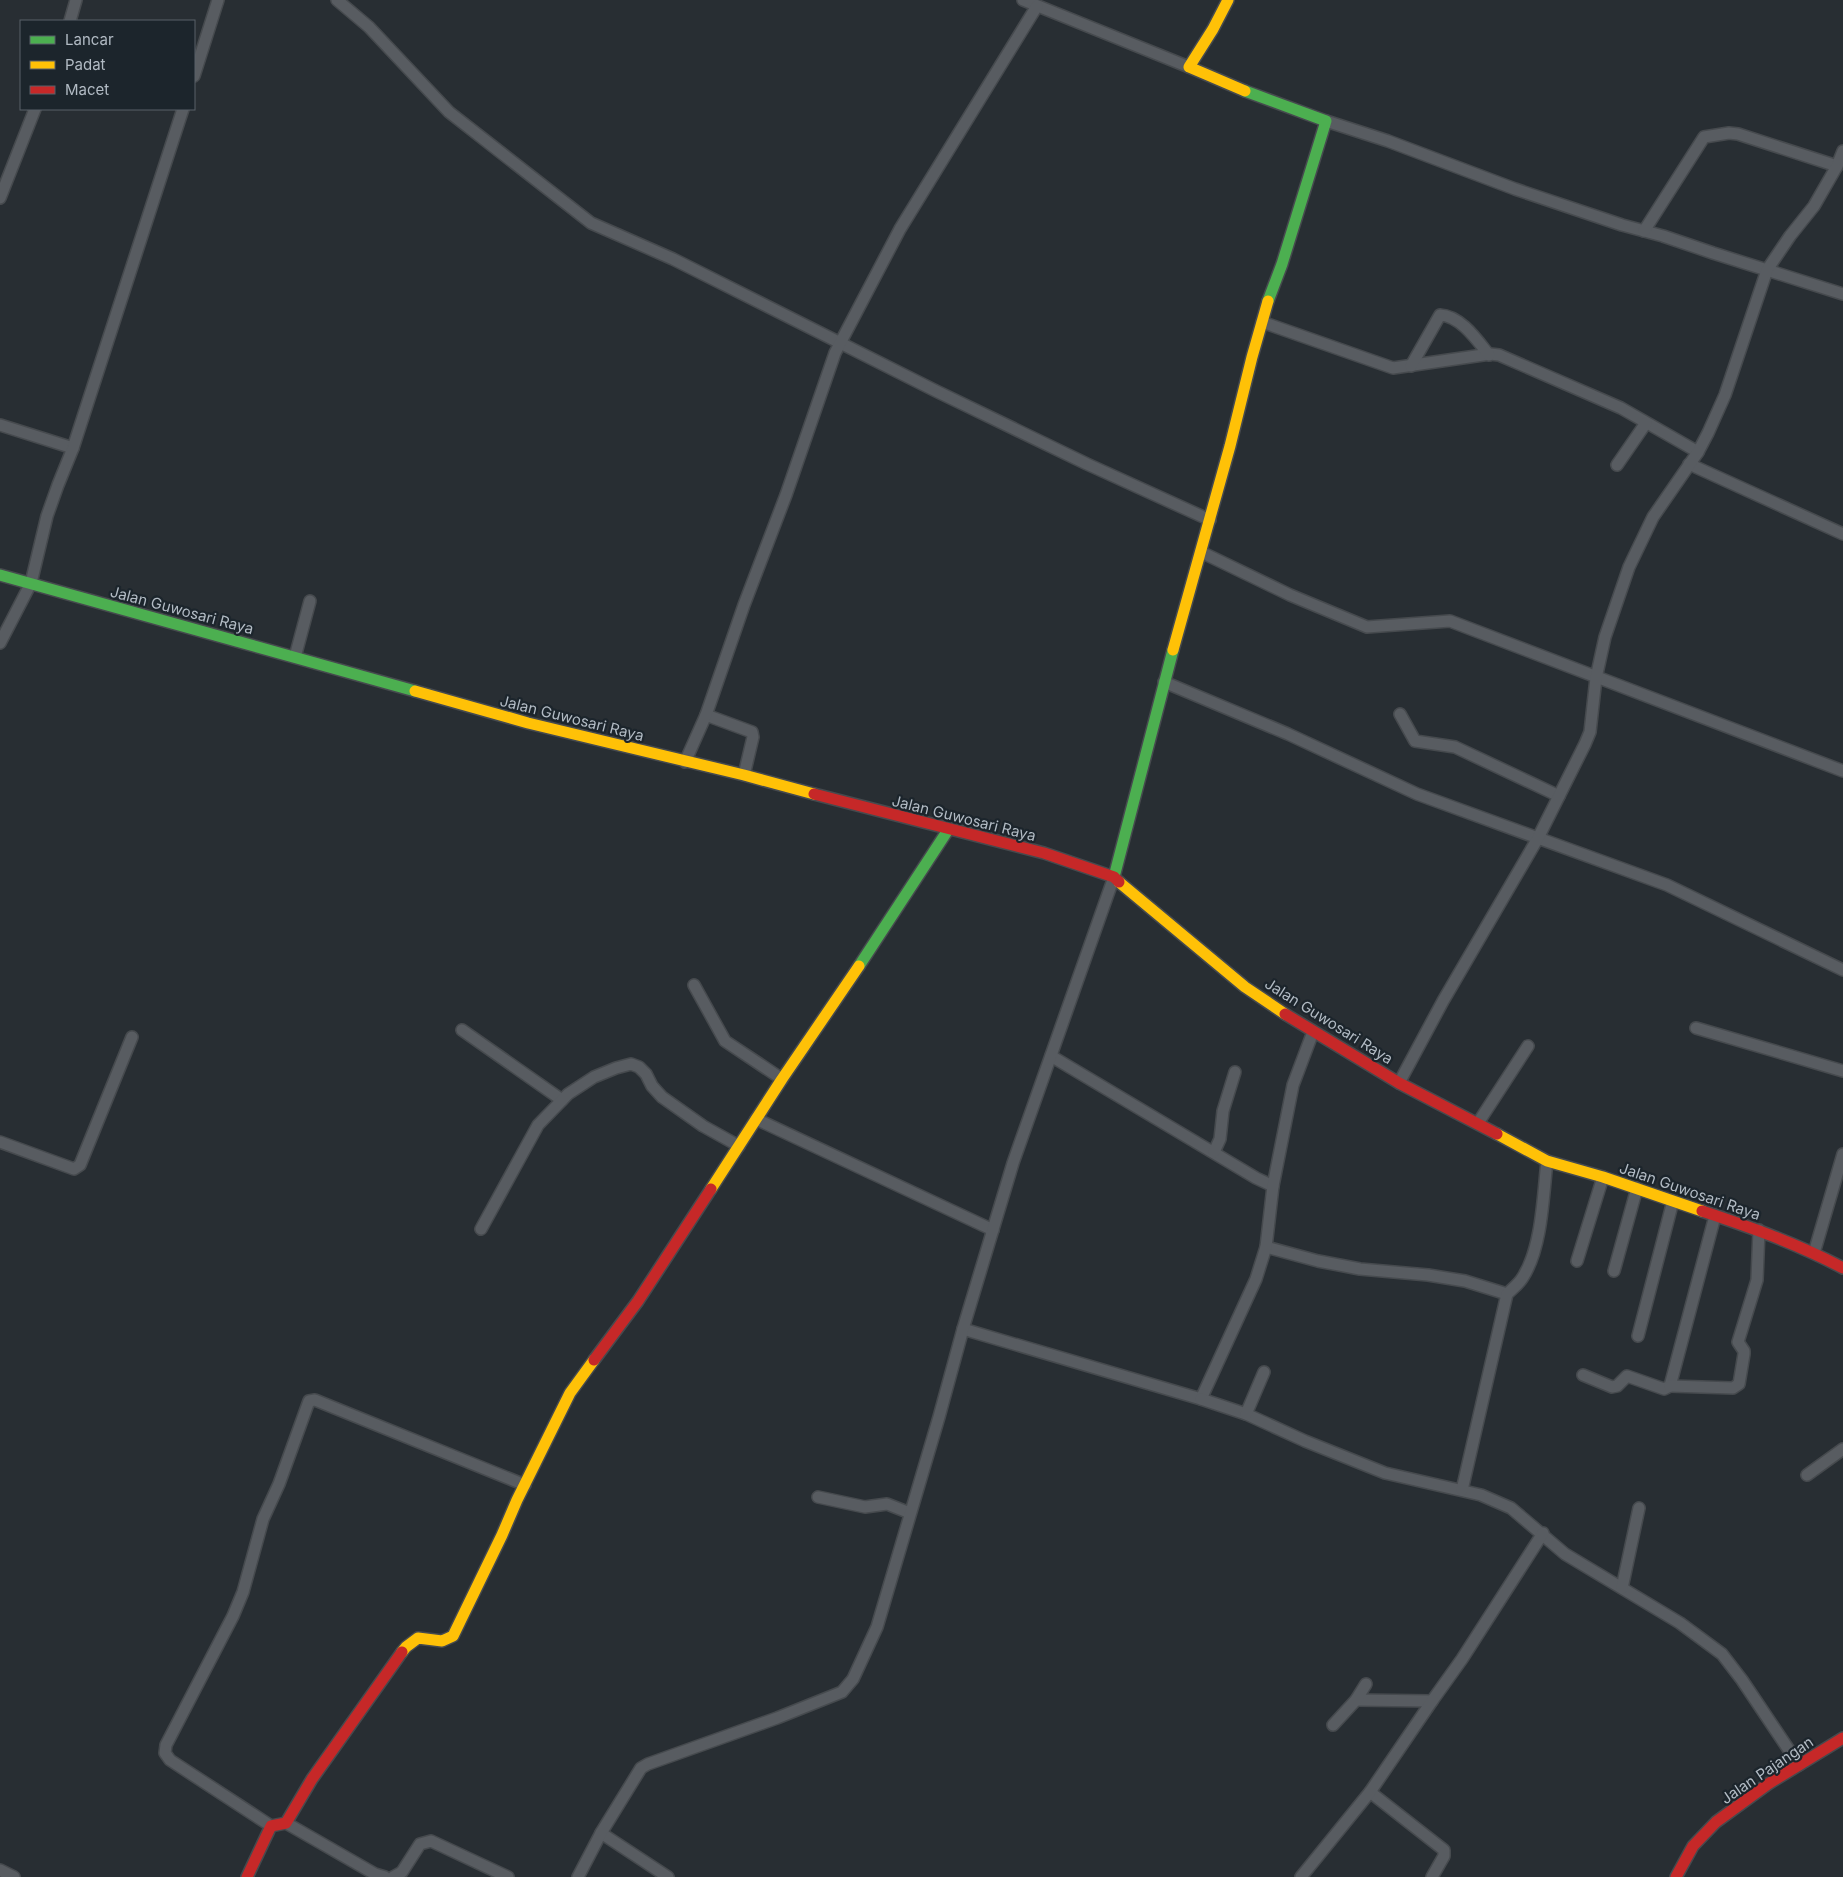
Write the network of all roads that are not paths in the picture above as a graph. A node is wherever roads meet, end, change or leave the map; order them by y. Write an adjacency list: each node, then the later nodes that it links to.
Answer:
1 (76, 0): 7 (street)
2 (218, 0): 9 (street)
3 (337, 0): 20 (street)
4 (1023, 0): 6 (street)
5 (1228, 0): 8 (street)
6 (1046, 5): 8 (street); 20 (street)
7 (70, 20)
8 (1189, 67): 12 (street)
9 (195, 73)
10 (35, 110): 15 (street)
11 (183, 110): 25 (street)
12 (1326, 121): 16 (street); 19 (street)
13 (1843, 151): 14 (street)
14 (1837, 166): 16 (street); 17 (street)
15 (0, 198)
16 (1644, 231): 17 (street)
17 (1767, 270): 18 (street); 26 (street)
18 (1843, 294)
19 (1262, 322): 22 (street); 29 (street)
20 (841, 342): 29 (street); 40 (street)
21 (1489, 355): 22 (street); 22 (street); 23 (street)
22 (1411, 366)
23 (1646, 423): 26 (street); 28 (street)
24 (0, 425): 25 (street)
25 (73, 448): 33 (street)
26 (1698, 452): 27 (street)
27 (1689, 464): 30 (street); 37 (street)
28 (1617, 465)
29 (1210, 520): 31 (street)
30 (1843, 534)
31 (1201, 552): 37 (street); 38 (street)
32 (0, 575): 33 (street, Jalan Guwosari Raya)
33 (31, 583): 35 (street); 36 (street, Jalan Guwosari Raya)
34 (310, 601): 36 (street)
35 (0, 642)
36 (295, 657): 41 (street, Jalan Guwosari Raya)
37 (1596, 678): 42 (street); 44 (street)
38 (1164, 682): 46 (street); 47 (street)
39 (1400, 714): 44 (street)
40 (706, 715): 41 (street); 43 (street)
41 (685, 762): 43 (street, Jalan Guwosari Raya)
42 (1843, 771)
43 (744, 775): 45 (street, Jalan Guwosari Raya)
44 (1559, 796): 46 (street)
45 (948, 830): 47 (street, Jalan Guwosari Raya); 58 (street)
46 (1538, 838): 48 (street); 59 (street)
47 (1114, 877): 52 (street, Jalan Guwosari Raya); 55 (street)
48 (1843, 970)
49 (694, 985): 58 (street)
50 (1696, 1028): 56 (street)
51 (462, 1030): 60 (street)
52 (1313, 1032): 59 (street, Jalan Guwosari Raya); 69 (street)
53 (132, 1036): 63 (street)
54 (1528, 1046): 62 (street)
55 (1051, 1056): 65 (street); 74 (street)
56 (1843, 1071)
57 (1235, 1072): 65 (street)
58 (782, 1079): 61 (street)
59 (1398, 1083): 62 (street, Jalan Guwosari Raya)
60 (562, 1100): 64 (street); 73 (street)
61 (756, 1119): 64 (street); 74 (street)
62 (1478, 1123): 67 (street, Jalan Guwosari Raya)
63 (0, 1142)
64 (739, 1146): 91 (street)
65 (1214, 1152): 69 (street)
66 (1843, 1154): 77 (street)
67 (1547, 1161): 68 (street, Jalan Guwosari Raya); 81 (street)
68 (1603, 1177): 70 (street, Jalan Guwosari Raya); 78 (street)
69 (1273, 1186): 76 (street)
70 (1637, 1188): 71 (street, Jalan Guwosari Raya); 80 (street)
71 (1673, 1201): 72 (street, Jalan Guwosari Raya); 83 (street)
72 (1715, 1216): 75 (street, Jalan Guwosari Raya); 86 (street)
73 (481, 1230)
74 (993, 1230): 82 (street)
75 (1759, 1230): 77 (street, Jalan Guwosari Raya); 86 (street)
76 (1266, 1247): 81 (street); 87 (street)
77 (1814, 1253): 79 (street, Jalan Guwosari Raya)
78 (1577, 1262)
79 (1843, 1268)
80 (1614, 1271)
81 (1507, 1294): 92 (street)
82 (963, 1329): 87 (street); 95 (street)
83 (1638, 1336)
84 (1264, 1372): 88 (street)
85 (1583, 1375): 86 (street)
86 (1670, 1386)
87 (1201, 1399): 88 (street)
88 (1246, 1414): 92 (street)
89 (1843, 1449): 90 (street)
90 (1807, 1476)
91 (525, 1485): 105 (street); 106 (street)
92 (1462, 1490): 96 (street)
93 (818, 1497): 95 (street)
94 (1639, 1508): 97 (street)
95 (910, 1513): 107 (street)
96 (1543, 1534): 97 (street); 100 (street)
97 (1622, 1588): 103 (street)
98 (1366, 1684): 99 (street)
99 (1356, 1700): 100 (street); 101 (street)
100 (1432, 1700): 104 (street)
101 (1333, 1725)
102 (1843, 1738): 103 (street, Jalan Pajangan)
103 (1800, 1764): 118 (street, Jalan Pajangan)
104 (1370, 1792): 116 (street); 117 (street)
105 (286, 1823): 106 (street); 111 (street)
106 (271, 1826): 110 (street)
107 (601, 1833): 114 (street); 115 (street)
108 (0, 1870): 109 (street)
109 (14, 1877)
110 (247, 1877)
111 (385, 1877)
112 (393, 1877): 113 (street)
113 (508, 1877)
114 (578, 1877)
115 (668, 1877)
116 (1301, 1877)
117 (1432, 1877)
118 (1676, 1877)

